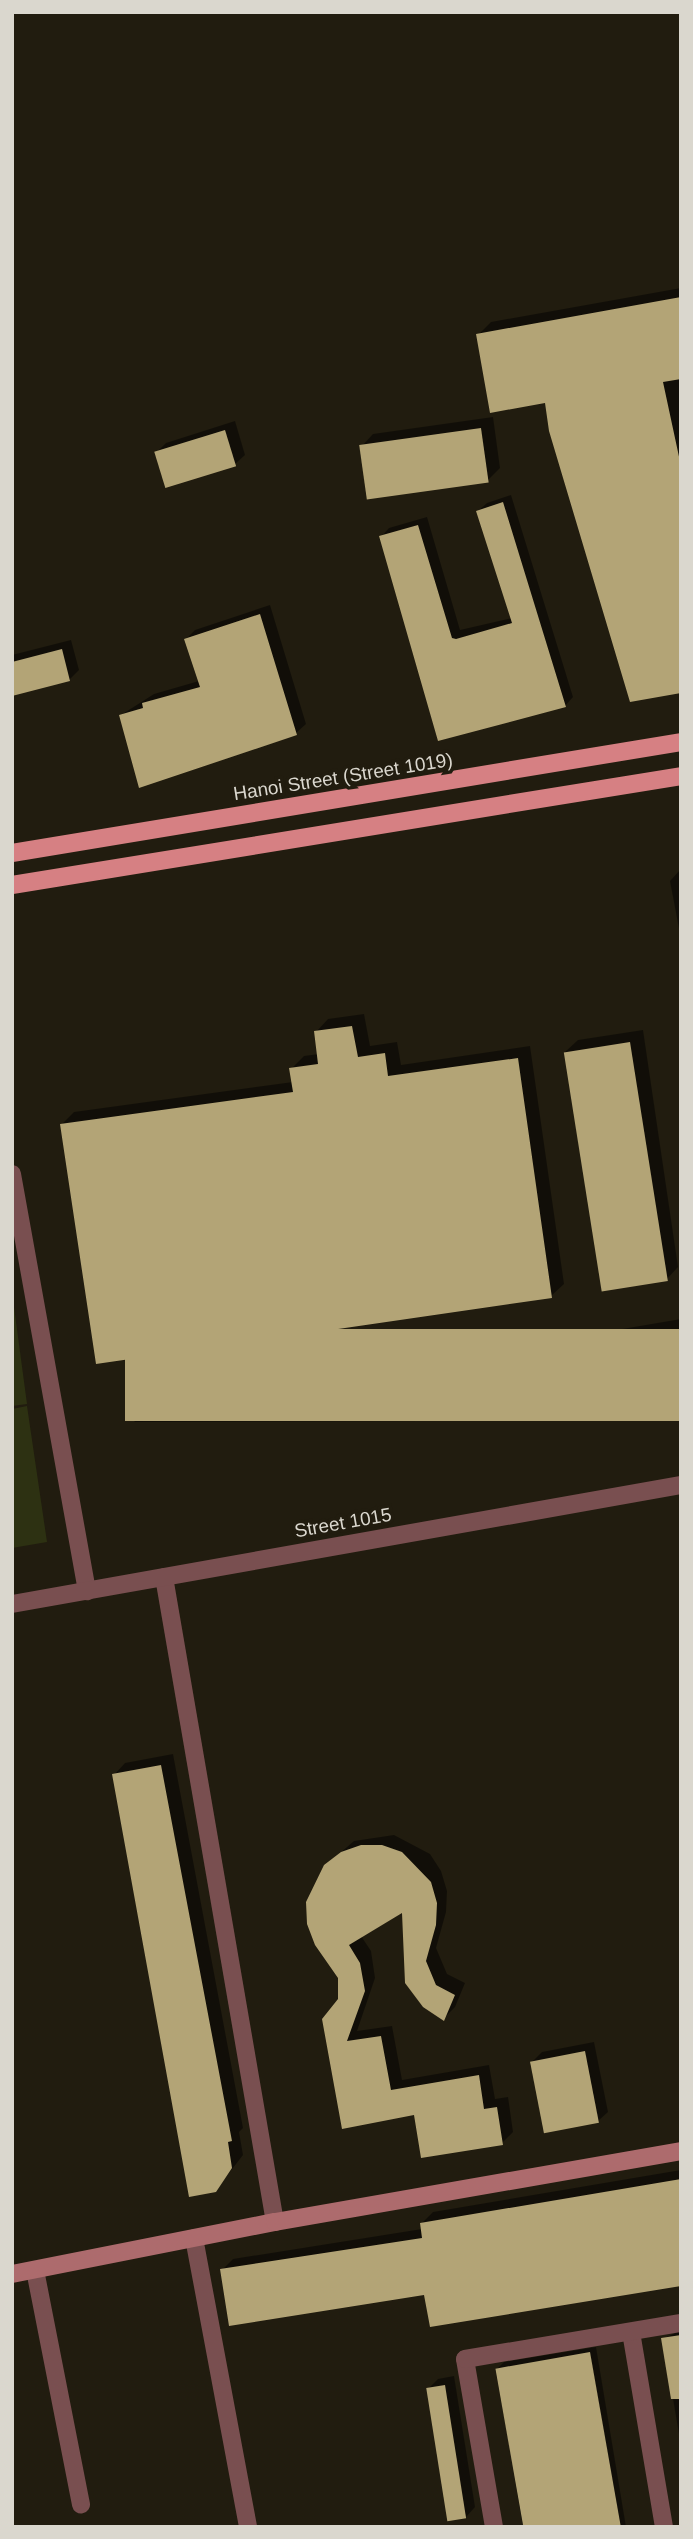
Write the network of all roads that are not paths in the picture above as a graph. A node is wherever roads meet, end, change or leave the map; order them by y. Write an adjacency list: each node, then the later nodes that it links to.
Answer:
1 (681, 742): 3 (main road, Hanoi Street (Street 1019))
2 (681, 776): 4 (main road)
3 (12, 853)
4 (12, 885)
5 (12, 1174): 8 (street)
6 (681, 1485): 7 (street, Street 1015)
7 (164, 1577): 8 (street, Street 1015); 11 (street)
8 (88, 1591): 9 (street, Street 1015)
9 (12, 1604)
10 (681, 2151): 11 (street)
11 (275, 2222): 12 (street)
12 (194, 2238): 13 (street); 18 (street)
13 (35, 2270): 14 (street); 17 (street)
14 (12, 2274)
15 (681, 2323): 16 (street)
16 (631, 2332): 19 (street); 20 (street)
17 (81, 2505)
18 (248, 2527)
19 (494, 2527)
20 (664, 2527)

